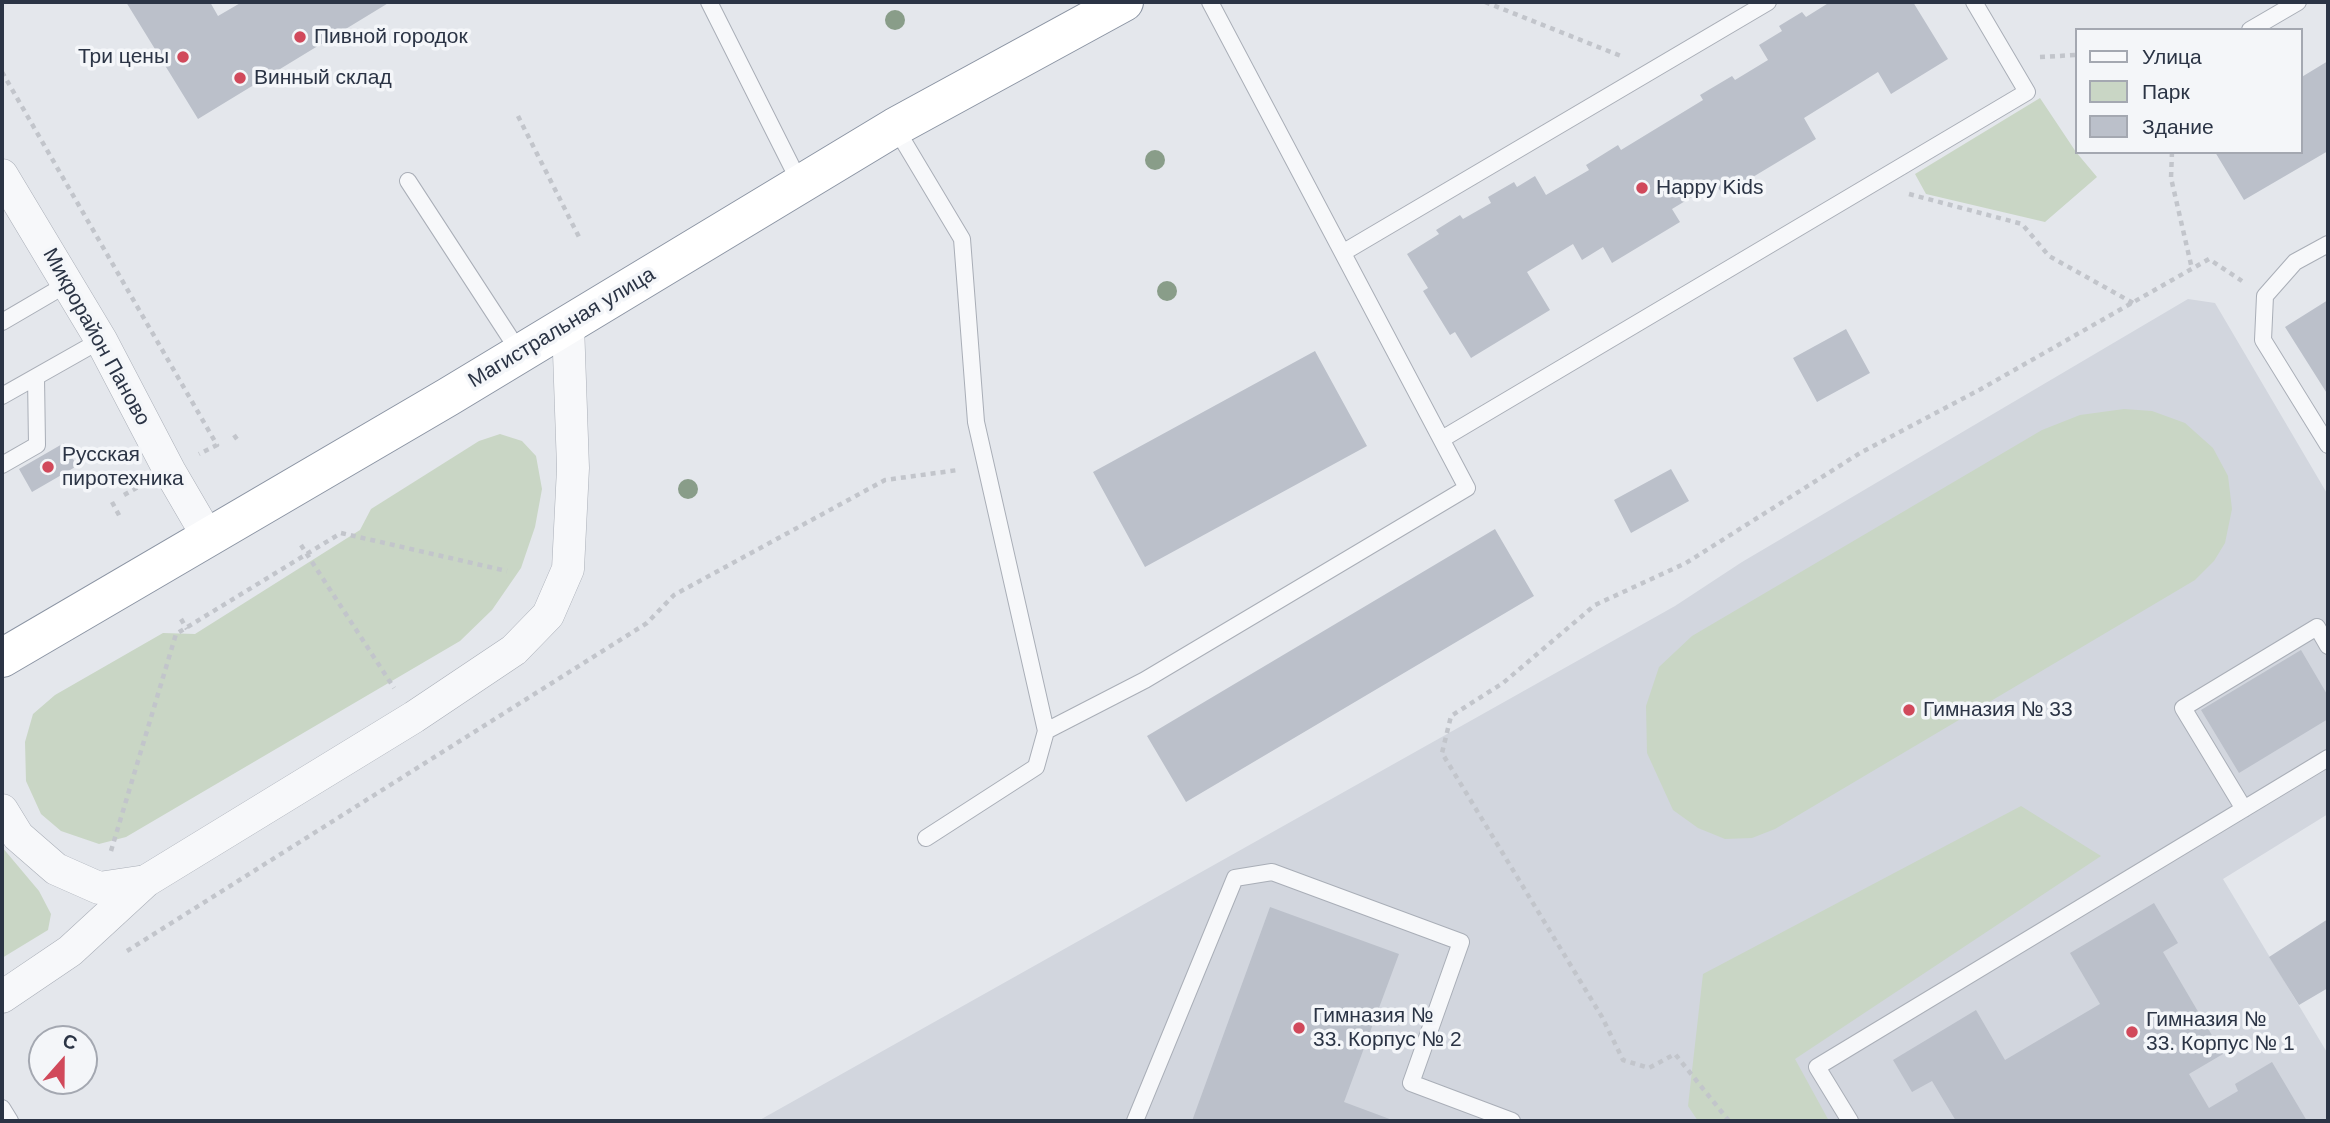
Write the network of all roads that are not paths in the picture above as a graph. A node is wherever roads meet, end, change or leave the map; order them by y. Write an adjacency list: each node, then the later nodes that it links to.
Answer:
1 (709, 2): 11 (lane)
2 (1124, 2): 8 (highway, Магистральная улица)
3 (1210, 2): 13 (lane)
4 (1768, 2): 13 (lane)
5 (1974, 2): 21 (lane)
6 (2298, 2): 7 (lane)
7 (2253, 28)
8 (895, 127): 11 (highway, Магистральная улица); 27 (lane)
9 (2, 175): 14 (street, Микрорайон Паново)
10 (408, 181): 18 (lane)
11 (800, 183): 16 (highway, Магистральная улица)
12 (2328, 244): 22 (lane)
13 (1344, 252): 21 (lane)
14 (67, 284): 15 (lane); 17 (street, Микрорайон Паново)
15 (2, 322)
16 (568, 324): 18 (highway, Магистральная улица); 32 (street)
17 (101, 340): 19 (lane); 24 (street, Микрорайон Паново)
18 (520, 353): 24 (highway, Магистральная улица)
19 (36, 377): 20 (lane); 23 (lane)
20 (2, 396)
21 (1442, 439): 27 (lane)
22 (2328, 445)
23 (2, 465)
24 (208, 537): 26 (highway, Магистральная улица)
25 (2328, 646): 29 (lane)
26 (2, 658)
27 (1046, 730): 31 (lane)
28 (2328, 758): 29 (lane)
29 (2244, 809): 38 (lane)
30 (2, 810): 32 (street)
31 (926, 838)
32 (146, 881): 33 (street)
33 (2, 998)
34 (2, 1108): 35 (lane)
35 (10, 1121)
36 (1135, 1121): 37 (lane)
37 (1512, 1121)
38 (1850, 1121)

